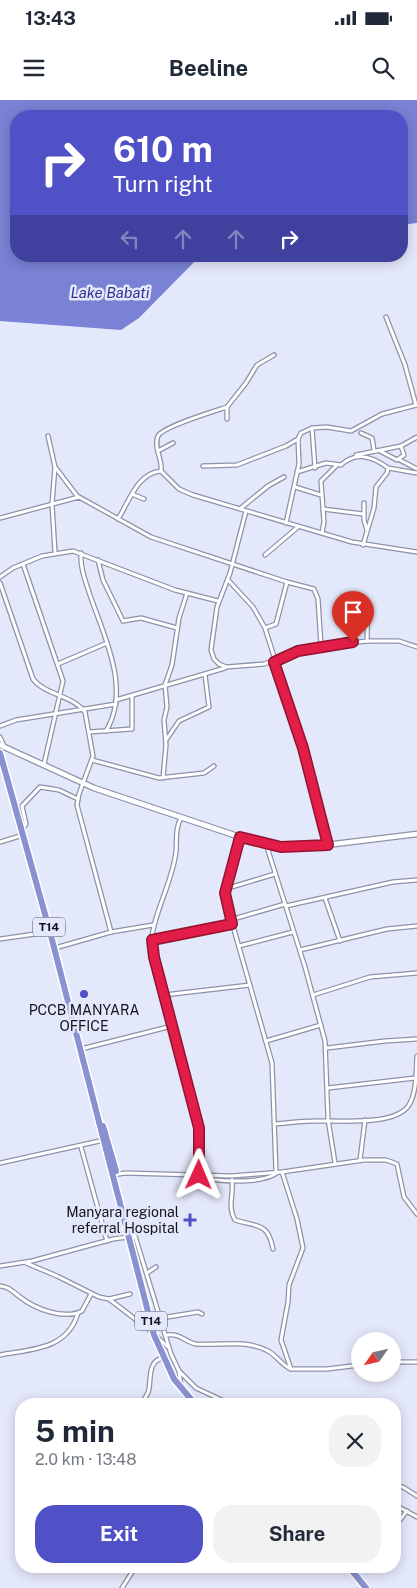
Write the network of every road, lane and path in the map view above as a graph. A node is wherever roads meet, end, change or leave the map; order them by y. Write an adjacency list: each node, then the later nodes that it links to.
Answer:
1 (386, 317): 3 (street)
2 (274, 355): 4 (street)
3 (417, 405): 6 (street)
4 (227, 407): 5 (street); 15 (street)
5 (227, 419)
6 (312, 428): 10 (street); 21 (street)
7 (361, 434): 13 (street)
8 (48, 436): 19 (street)
9 (417, 437): 12 (street)
10 (298, 439): 20 (street); 25 (street)
11 (173, 443): 15 (street)
12 (401, 446): 14 (street); 17 (street)
13 (374, 450): 14 (street); 16 (street)
14 (380, 450): 17 (street)
15 (158, 451): 24 (street)
16 (356, 455): 18 (street); 22 (street)
17 (398, 460): 23 (street)
18 (337, 465): 21 (street); 30 (street)
19 (55, 466): 31 (street); 34 (street)
20 (202, 466)
21 (315, 468): 25 (street)
22 (388, 468): 26 (street); 43 (street)
23 (417, 469)
24 (161, 471): 29 (street); 35 (street)
25 (298, 472): 28 (street)
26 (417, 473)
27 (284, 477): 35 (street)
28 (295, 487): 30 (street); 41 (street)
29 (132, 494): 32 (street); 40 (street)
30 (321, 495): 36 (street)
31 (79, 497): 34 (street); 40 (street)
32 (144, 498)
33 (364, 503): 38 (street)
34 (52, 504): 39 (street); 46 (street)
35 (241, 509): 37 (street)
36 (323, 509): 38 (street); 44 (street)
37 (246, 511): 41 (street); 52 (street)
38 (363, 514): 43 (street)
39 (0, 518)
40 (118, 520): 52 (street)
41 (286, 523): 42 (street)
42 (298, 527): 44 (street); 49 (street)
43 (367, 531): 45 (street)
44 (322, 533): 45 (street)
45 (363, 545): 47 (street)
46 (56, 552): 48 (street); 51 (street)
47 (417, 552)
48 (80, 553): 50 (street); 63 (street)
49 (265, 555)
50 (98, 560): 57 (street); 60 (street)
51 (23, 564): 53 (street); 67 (street)
52 (232, 564): 54 (street); 55 (street)
53 (0, 577)
54 (228, 580): 58 (street); 61 (street)
55 (287, 582): 61 (street); 64 (street)
56 (0, 583): 71 (street)
57 (188, 593): 58 (street); 60 (street)
58 (218, 601): 68 (street)
59 (368, 605): 62 (street)
60 (177, 628): 70 (street)
61 (265, 628): 66 (street)
62 (367, 641): 64 (street); 65 (street)
63 (106, 644): 67 (street); 73 (street)
64 (321, 646): 66 (street)
65 (417, 647)
66 (274, 662): 68 (street); 95 (street)
67 (58, 664): 71 (street)
68 (226, 667): 69 (street)
69 (205, 675): 70 (street); 80 (street)
70 (165, 685): 72 (street); 80 (street)
71 (58, 694): 74 (street); 75 (street)
72 (132, 696): 73 (street); 77 (street)
73 (116, 702): 74 (street); 77 (street)
74 (82, 708): 75 (street); 78 (street)
75 (54, 714): 76 (street); 84 (street)
76 (0, 726)
77 (106, 731): 78 (street)
78 (89, 732): 83 (street)
79 (0, 738): 81 (street)
80 (166, 740): 86 (street)
81 (2, 746): 84 (street)
82 (0, 753): 90 (highway, T14)
83 (92, 760): 86 (street); 87 (street)
84 (44, 764): 87 (street)
85 (214, 766): 86 (street)
86 (163, 778)
87 (83, 784): 88 (street); 89 (street)
88 (78, 799): 90 (street); 105 (street)
89 (181, 817): 92 (street); 102 (street)
90 (23, 832): 93 (street); 104 (highway, T14)
91 (417, 834): 95 (street)
92 (240, 837): 94 (street); 98 (street)
93 (1, 841)
94 (266, 844): 95 (street); 96 (street)
95 (328, 845)
96 (275, 874): 98 (street); 100 (street)
97 (417, 880): 99 (street)
98 (225, 889): 101 (street)
99 (325, 898): 100 (street); 109 (street)
100 (286, 905): 101 (street); 106 (street)
101 (231, 922): 108 (street); 110 (street)
102 (154, 926): 105 (street); 108 (street)
103 (417, 926): 109 (street)
104 (50, 932): 107 (street); 111 (highway, T14)
105 (111, 932): 111 (street)
106 (293, 932): 110 (street); 112 (street)
107 (0, 939)
108 (152, 940): 116 (street)
109 (340, 941): 112 (street)
110 (238, 946): 114 (street)
111 (54, 948): 122 (highway, T14)
112 (300, 950): 115 (street)
113 (417, 973): 115 (street)
114 (250, 985): 116 (street); 120 (street)
115 (313, 995): 118 (street)
116 (164, 996): 117 (street)
117 (172, 1026): 122 (street); 136 (street)
118 (321, 1026): 120 (street); 121 (street)
119 (417, 1040): 121 (street)
120 (266, 1041): 128 (street)
121 (327, 1048): 125 (street)
122 (81, 1049): 129 (highway, T14)
123 (417, 1056): 124 (street)
124 (415, 1078): 125 (street); 126 (street)
125 (328, 1088): 127 (street)
126 (365, 1120): 127 (street); 131 (street)
127 (329, 1122): 128 (street); 133 (street)
128 (275, 1124): 134 (street)
129 (106, 1140): 130 (street); 135 (highway, T14)
130 (81, 1147): 132 (street); 140 (street)
131 (360, 1160): 133 (street); 138 (street)
132 (0, 1164)
133 (335, 1164): 134 (street)
134 (279, 1172): 136 (street); 137 (street); 163 (street)
135 (115, 1175): 136 (street); 139 (highway, T14)
136 (199, 1175): 137 (street)
137 (232, 1180): 141 (street)
138 (417, 1214)
139 (130, 1237): 140 (street); 142 (highway, T14); 146 (street)
140 (107, 1241): 143 (street)
141 (273, 1249)
142 (136, 1259): 146 (street); 155 (highway, T14)
143 (25, 1262): 144 (street); 149 (street)
144 (0, 1266)
145 (156, 1267): 147 (street)
146 (146, 1268): 147 (street)
147 (147, 1273): 154 (street)
148 (0, 1286): 152 (street)
149 (91, 1294): 151 (street); 152 (street)
150 (130, 1294): 151 (street)
151 (108, 1298): 155 (street)
152 (78, 1313): 158 (street)
153 (202, 1314): 154 (street)
154 (161, 1318): 156 (street)
155 (154, 1335): 157 (street); 159 (highway, T14)
156 (167, 1335): 157 (street); 163 (street)
157 (169, 1348): 164 (street)
158 (0, 1355)
159 (164, 1358): 165 (highway, T14); 166 (street)
160 (401, 1362): 161 (street)
161 (417, 1362)
162 (351, 1366): 163 (street)
163 (291, 1369)
164 (179, 1371): 165 (street); 168 (street)
165 (181, 1390): 167 (highway, T14)
166 (144, 1398)
167 (189, 1398)
168 (215, 1398)
169 (401, 1487): 170 (street)
170 (417, 1496)
171 (401, 1508): 172 (street)
172 (406, 1511): 173 (street); 174 (street)
173 (417, 1517)
174 (401, 1518)
175 (132, 1573): 177 (street)
176 (354, 1573): 178 (highway)
177 (122, 1588)
178 (366, 1588)

